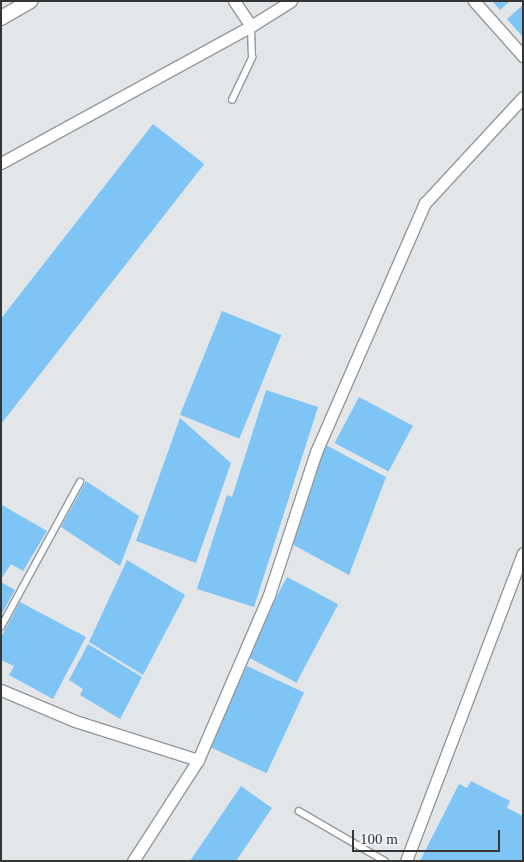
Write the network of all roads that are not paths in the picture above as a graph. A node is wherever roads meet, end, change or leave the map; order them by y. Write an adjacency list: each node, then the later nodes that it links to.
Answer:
1 (31, 1): 6 (street)
2 (234, 1): 7 (street)
3 (242, 1): 7 (street)
4 (291, 1): 7 (street)
5 (474, 1): 8 (street)
6 (1, 18)
7 (248, 22): 10 (lane); 11 (street)
8 (523, 56)
9 (523, 97): 16 (street)
10 (232, 100)
11 (1, 163)
12 (80, 482): 14 (lane)
13 (523, 553): 20 (street)
14 (1, 627)
15 (1, 690): 16 (street)
16 (198, 760): 18 (street)
17 (299, 811): 19 (lane)
18 (133, 861)
19 (385, 861)
20 (406, 861)

